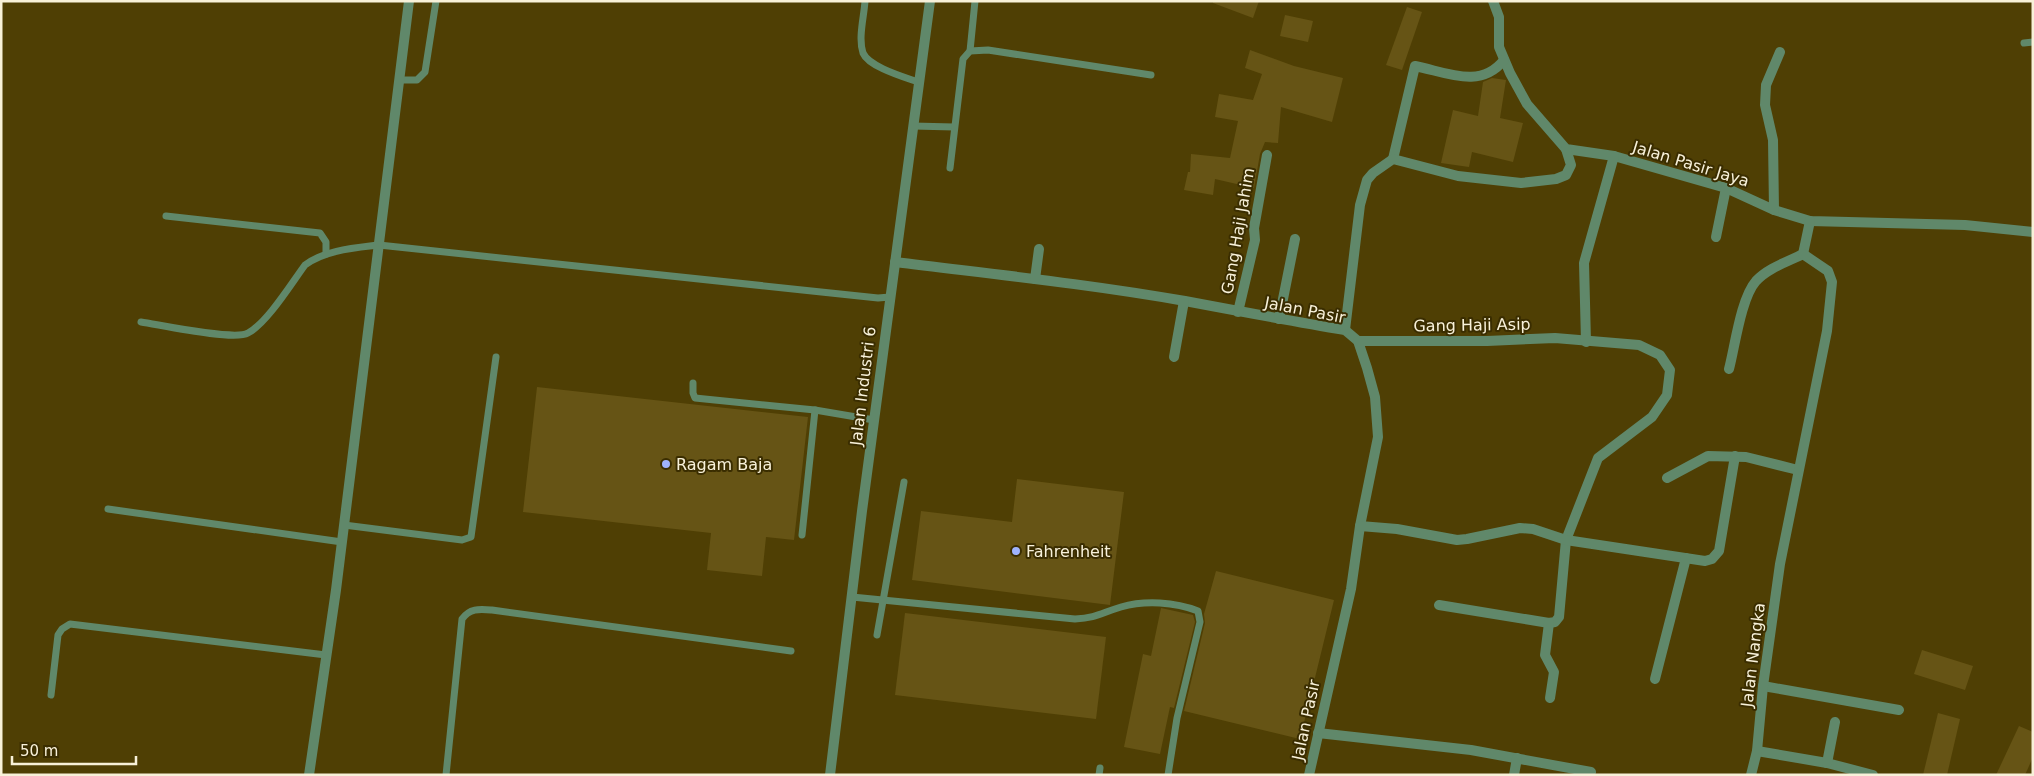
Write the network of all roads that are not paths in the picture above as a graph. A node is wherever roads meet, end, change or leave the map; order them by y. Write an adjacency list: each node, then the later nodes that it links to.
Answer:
1 (409, 1): 13 (street)
2 (436, 1): 13 (lane)
3 (865, 1): 14 (lane)
4 (930, 1): 14 (street, Jalan Industri 6)
5 (975, 1): 9 (lane)
6 (1493, 1): 11 (street)
7 (2033, 42): 8 (lane)
8 (2024, 43)
9 (970, 51): 12 (lane); 16 (lane)
10 (1780, 52): 23 (street)
11 (1504, 60): 17 (street); 20 (street)
12 (1151, 76)
13 (399, 80): 29 (street)
14 (918, 82): 15 (street, Jalan Industri 6)
15 (913, 126): 16 (lane); 33 (street, Jalan Industri 6)
16 (954, 127): 21 (lane)
17 (1566, 149): 19 (street, Jalan Pasir Jaya); 20 (street)
18 (1267, 155): 37 (street, Gang Haji Jahim)
19 (1614, 156): 22 (street, Jalan Pasir Jaya); 42 (street)
20 (1393, 158): 40 (street)
21 (950, 168)
22 (1726, 188): 23 (street, Jalan Pasir Jaya); 27 (street)
23 (1774, 210): 25 (street, Jalan Pasir Jaya)
24 (166, 216): 31 (lane)
25 (1810, 221): 26 (street, Jalan Pasir Jaya); 32 (street)
26 (2033, 232)
27 (1716, 237)
28 (1295, 239): 38 (street)
29 (378, 245): 31 (lane); 35 (lane); 54 (street)
30 (1039, 249): 34 (street)
31 (326, 254): 39 (lane)
32 (1803, 254): 45 (street); 50 (street, Jalan Nangka)
33 (895, 262): 34 (street, Jalan Pasir); 35 (street, Jalan Industri 6)
34 (1035, 279): 36 (street, Jalan Pasir)
35 (890, 297): 48 (street, Jalan Industri 6)
36 (1184, 301): 37 (street, Jalan Pasir); 44 (street)
37 (1238, 312): 38 (street, Jalan Pasir)
38 (1279, 319): 40 (street, Jalan Pasir)
39 (142, 322)
40 (1345, 330): 41 (street, Jalan Pasir)
41 (1358, 341): 42 (street, Gang Haji Asip); 55 (street, Jalan Pasir)
42 (1586, 342): 57 (street, Gang Haji Asip)
43 (496, 357): 54 (lane)
44 (1174, 357)
45 (1729, 369)
46 (693, 382): 47 (lane)
47 (815, 410): 48 (lane); 56 (lane)
48 (874, 420): 60 (street, Jalan Industri 6)
49 (1736, 456): 50 (street); 51 (street); 59 (street)
50 (1798, 470): 68 (street, Jalan Nangka)
51 (1667, 478)
52 (904, 482): 61 (lane)
53 (108, 509): 58 (lane)
54 (344, 525): 58 (street)
55 (1360, 526): 57 (street); 73 (street, Jalan Pasir)
56 (802, 535)
57 (1566, 540): 59 (street); 63 (street, Gang Haji Asip)
58 (342, 542): 66 (street)
59 (1686, 558): 67 (street)
60 (852, 597): 61 (lane); 80 (street, Jalan Industri 6)
61 (884, 600): 64 (lane); 81 (lane)
62 (1439, 605): 63 (street)
63 (1549, 623): 70 (street)
64 (877, 635)
65 (791, 652): 79 (lane)
66 (326, 655): 69 (lane); 78 (street)
67 (1655, 679)
68 (1763, 686): 71 (street); 74 (street, Jalan Nangka)
69 (51, 695)
70 (1550, 698)
71 (1899, 710)
72 (1835, 722): 76 (street)
73 (1318, 733): 75 (street); 82 (street, Jalan Pasir)
74 (1757, 751): 76 (street); 84 (street, Jalan Nangka)
75 (1517, 758): 77 (street); 83 (street)
76 (1827, 763): 85 (street)
77 (1591, 772)
78 (309, 775)
79 (446, 775)
80 (830, 775)
81 (1168, 775)
82 (1309, 775)
83 (1514, 775)
84 (1751, 775)
85 (1873, 775)

